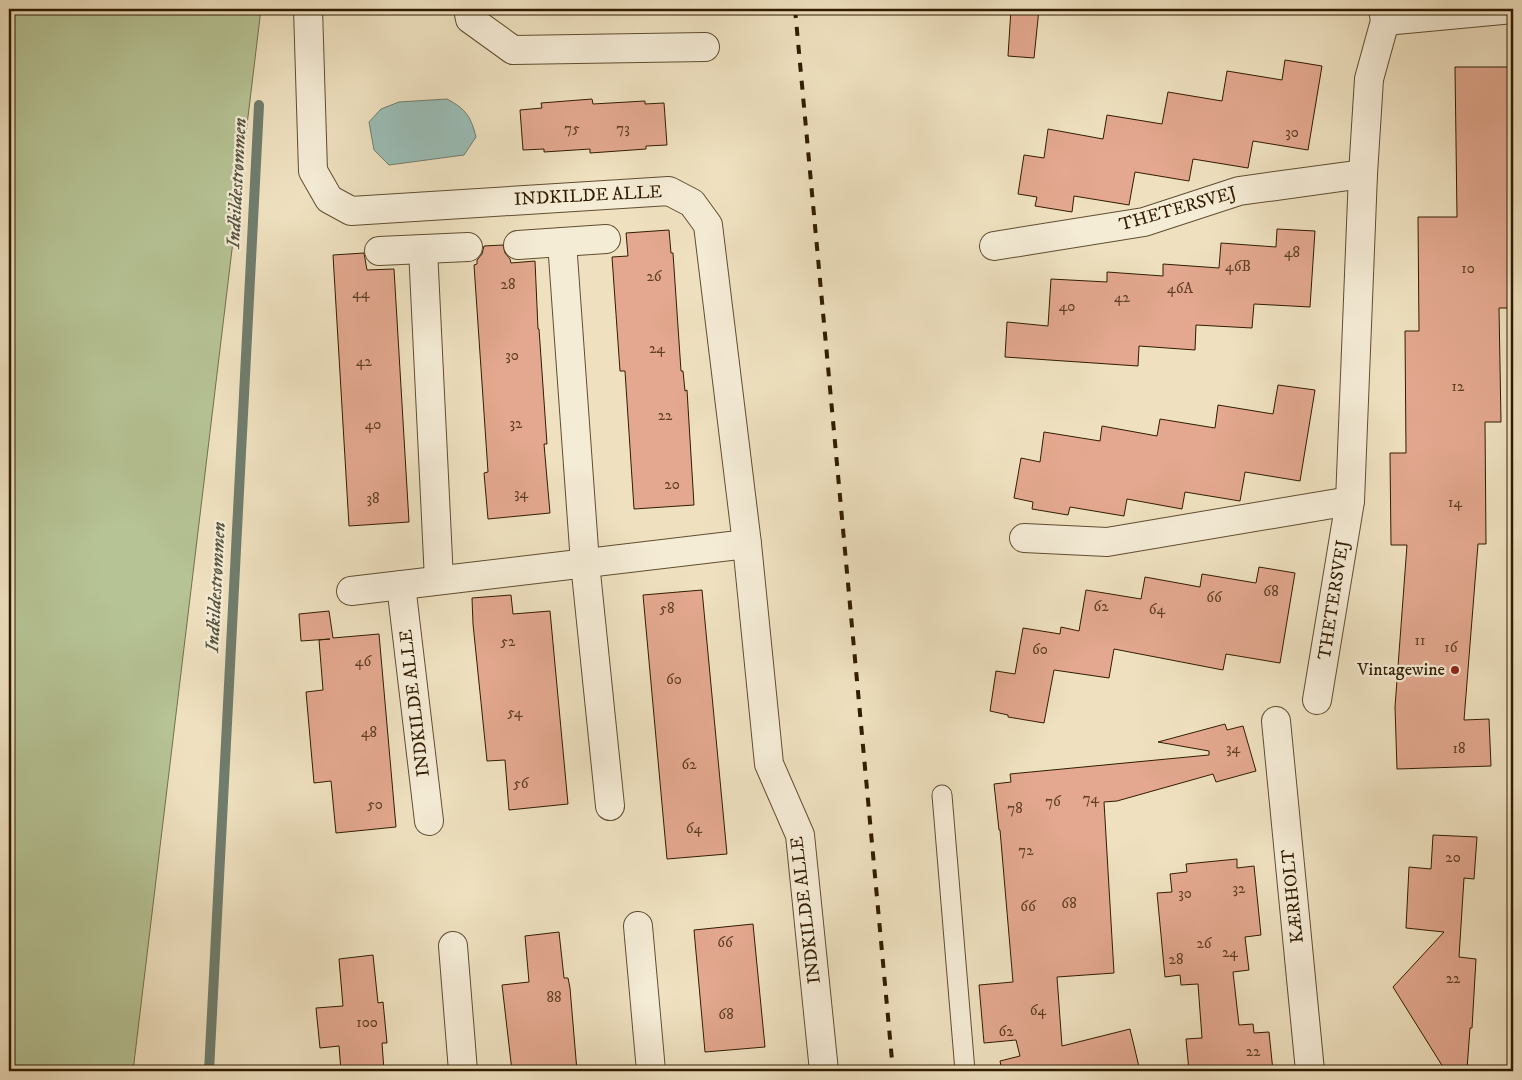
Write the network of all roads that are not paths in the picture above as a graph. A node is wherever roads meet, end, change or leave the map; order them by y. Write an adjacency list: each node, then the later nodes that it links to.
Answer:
1 (308, 9): 16 (street, INDKILDE ALLE)
2 (468, 9): 5 (street)
3 (1513, 9): 4 (street, THETERSVEJ)
4 (1384, 15): 6 (street, THETERSVEJ)
5 (705, 47)
6 (1363, 174): 10 (street, THETERSVEJ); 14 (street, THETERSVEJ)
7 (606, 239): 8 (street)
8 (562, 242): 9 (street); 17 (street)
9 (518, 245)
10 (994, 246)
11 (468, 247): 12 (street)
12 (423, 249): 13 (street); 18 (street)
13 (379, 251)
14 (1350, 500): 15 (street); 21 (street, THETERSVEJ)
15 (1024, 538)
16 (747, 544): 17 (street); 30 (street, INDKILDE ALLE)
17 (585, 563): 18 (street); 24 (street)
18 (440, 580): 19 (street)
19 (402, 585): 20 (street); 25 (street, INDKILDE ALLE)
20 (351, 591)
21 (1317, 700)
22 (1276, 721): 32 (street, KÆRHOLT)
23 (942, 795): 31 (lane)
24 (610, 806)
25 (429, 821)
26 (638, 926): 29 (street)
27 (453, 946): 28 (street)
28 (463, 1071)
29 (652, 1071)
30 (824, 1071)
31 (965, 1071)
32 (1310, 1071)

